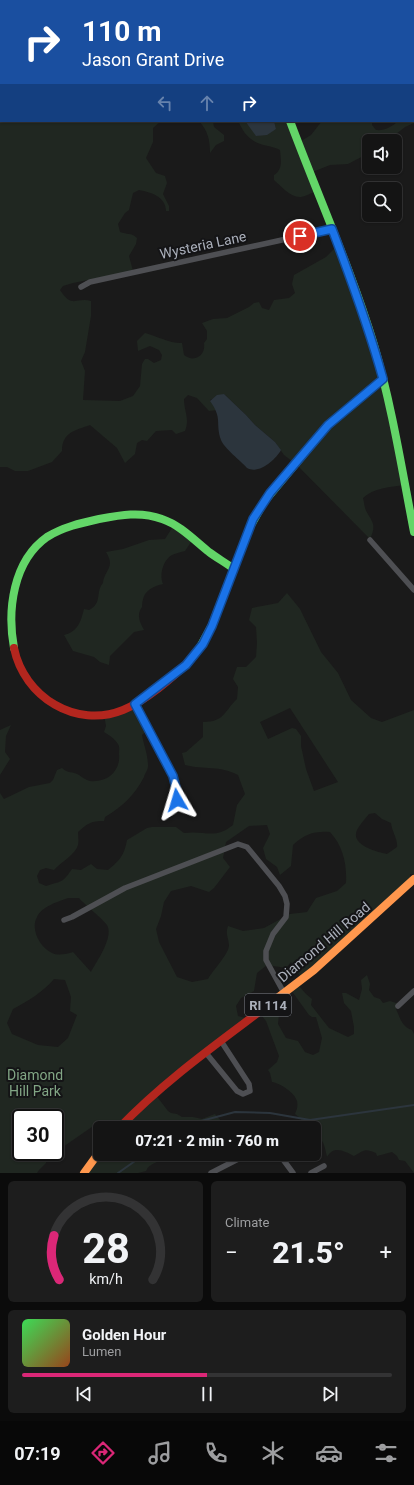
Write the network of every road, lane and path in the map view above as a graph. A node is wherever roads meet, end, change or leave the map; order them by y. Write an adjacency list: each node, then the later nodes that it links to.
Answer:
1 (290, 122): 2 (street)
2 (332, 229): 3 (street, Wysteria Lane); 4 (street)
3 (81, 287)
4 (383, 379): 5 (street); 7 (street)
5 (414, 532)
6 (370, 540): 8 (street)
7 (234, 569): 9 (street); 9 (street)
8 (414, 590)
9 (135, 704): 10 (street)
10 (171, 813)
11 (414, 879): 14 (street, Diamond Hill Road / RI 114)
12 (64, 920): 14 (street)
13 (414, 991): 15 (street)
14 (284, 993): 16 (street, Diamond Hill Road / RI 114)
15 (398, 1006)
16 (221, 1041): 17 (street, Diamond Hill Road / RI 114); 17 (street)
17 (206, 1053): 18 (street, Diamond Hill Road / RI 114)
18 (126, 1121)
19 (93, 1160): 23 (street)
20 (234, 1161): 24 (street)
21 (284, 1161): 25 (street)
22 (324, 1166): 26 (street)
23 (84, 1173)
24 (211, 1173)
25 (293, 1173)
26 (311, 1173)

